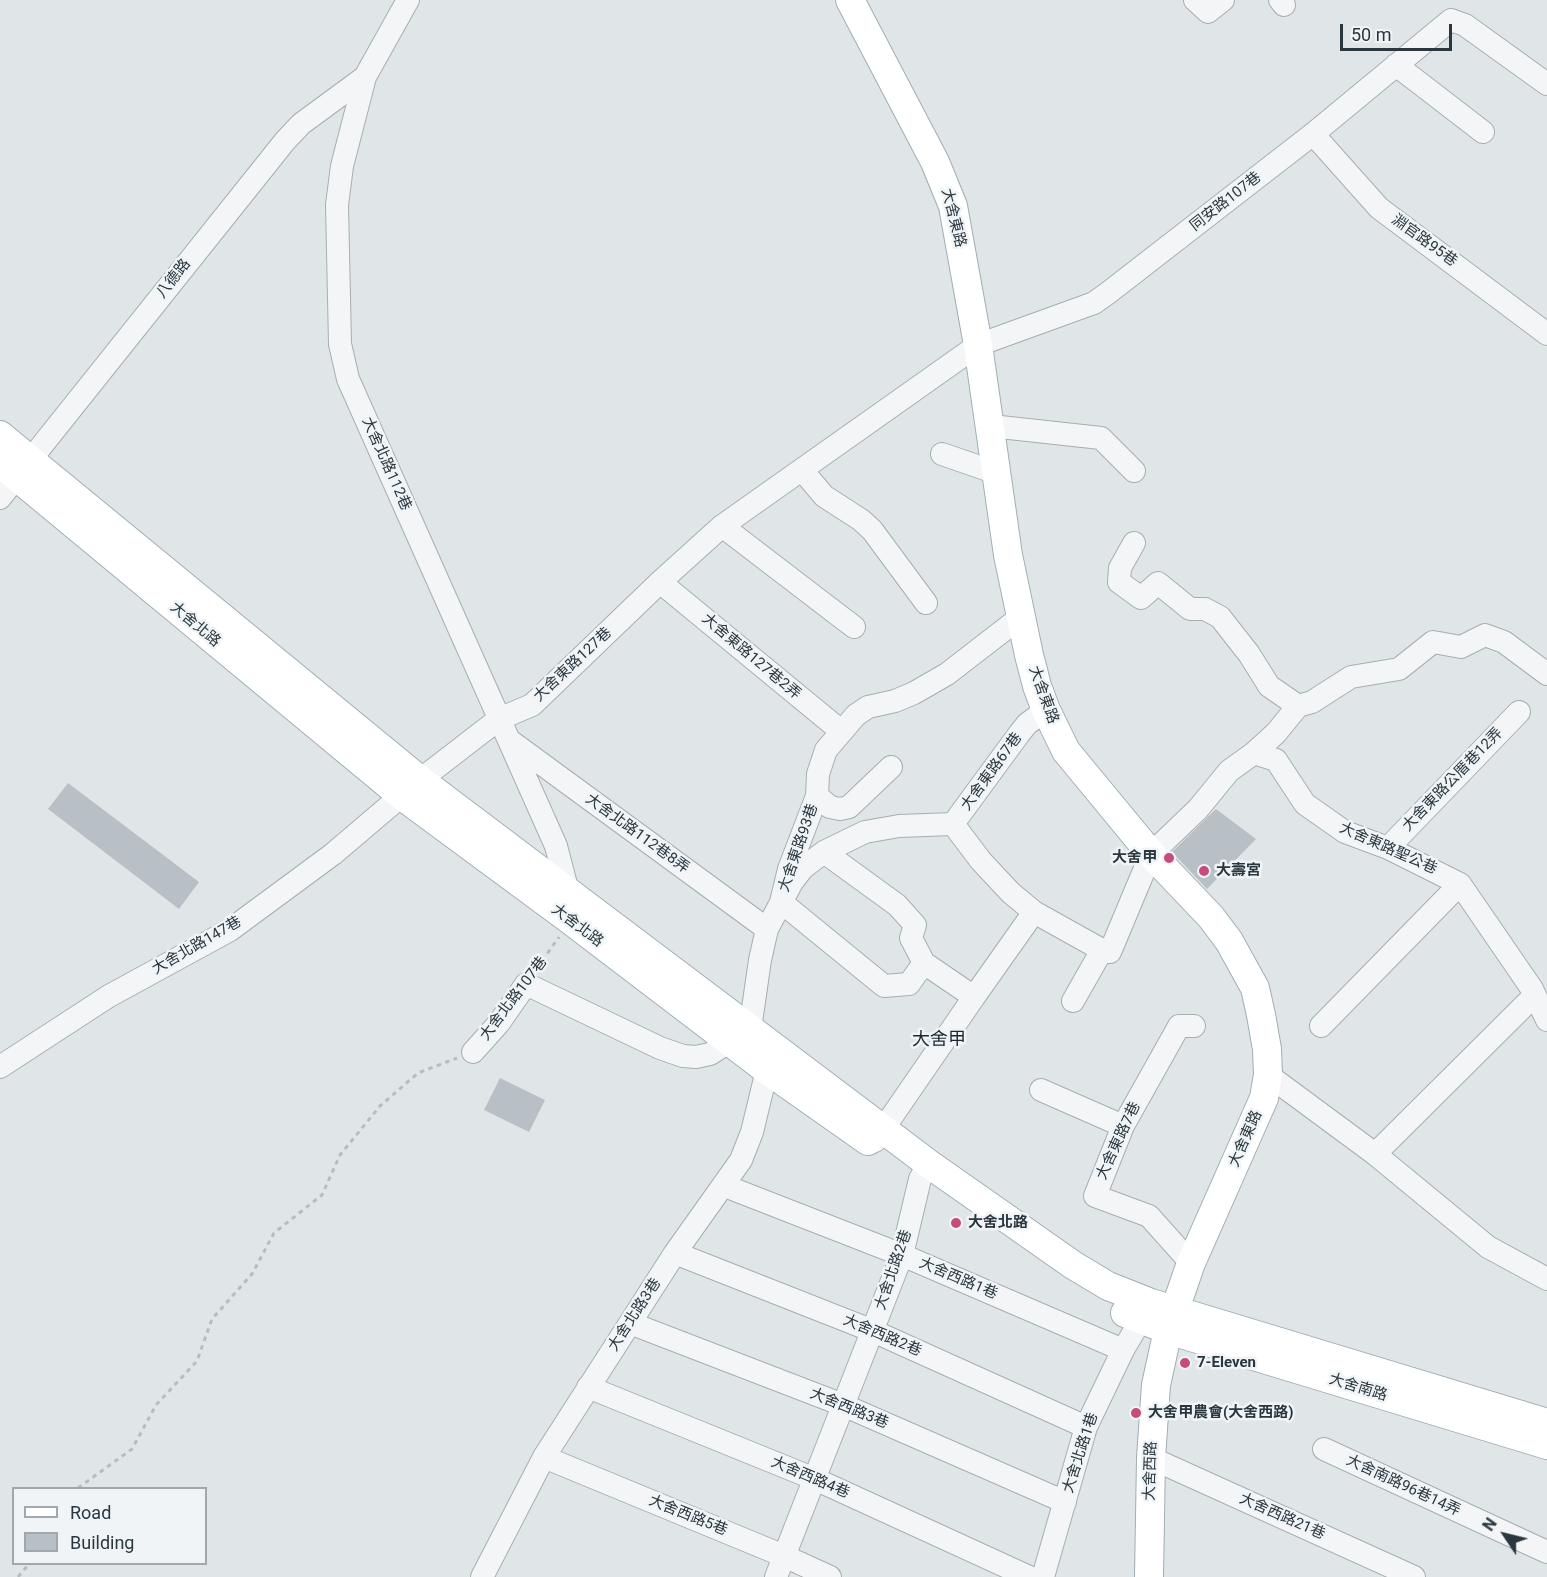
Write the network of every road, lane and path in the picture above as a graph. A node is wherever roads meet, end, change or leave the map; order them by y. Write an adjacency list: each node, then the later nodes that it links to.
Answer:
1 (408, 0): 5 (street, 大舍北路112巷)
2 (850, 0): 10 (main road, 大舍東路)
3 (1449, 10): 4 (street, 同安路107巷); 6 (street)
4 (1396, 65): 7 (street); 8 (street, 同安路107巷)
5 (365, 77): 17 (street, 八德路); 28 (street, 大舍北路112巷)
6 (1547, 84)
7 (1483, 132)
8 (1313, 134): 9 (street, 淵官路95巷); 10 (street, 同安路107巷)
9 (1547, 334)
10 (978, 345): 11 (main road, 大舍東路); 14 (street, 大舍東路127巷)
11 (990, 426): 15 (street); 16 (main road, 大舍東路)
12 (0, 435): 17 (main road, 大舍北路)
13 (942, 454): 16 (street)
14 (802, 470): 18 (street, 大舍東路127巷); 21 (street)
15 (1134, 471)
16 (997, 473): 22 (main road, 大舍東路)
17 (12, 475): 32 (main road, 大舍北路)
18 (722, 526): 20 (street, 大舍東路127巷); 23 (street)
19 (1134, 543): 25 (street)
20 (660, 582): 28 (street, 大舍東路127巷); 29 (street, 大舍東路127巷2弄)
21 (926, 603)
22 (1022, 616): 26 (main road, 大舍東路); 29 (street, 大舍東路93巷)
23 (854, 627)
24 (1547, 674): 25 (street)
25 (1298, 706): 30 (street)
26 (1046, 710): 34 (street, 大舍東路67巷); 38 (main road, 大舍東路)
27 (1519, 712): 36 (street, 大舍東路公厝巷12弄)
28 (503, 729): 32 (street, 大舍東路127巷); 41 (street, 大舍北路112巷); 43 (street, 大舍北路112巷8弄)
29 (841, 731): 33 (street, 大舍東路93巷)
30 (1254, 753): 36 (street, 大舍東路聖公巷); 38 (street)
31 (891, 767): 33 (street)
32 (411, 788): 41 (main road, 大舍北路); 56 (street, 大舍北路147巷)
33 (824, 802): 35 (street); 40 (street, 大舍東路93巷)
34 (953, 824): 35 (street); 42 (street, 大舍東路67巷)
35 (845, 841): 37 (street)
36 (1388, 848): 39 (street, 大舍東路聖公巷)
37 (824, 852): 40 (street); 45 (street)
38 (1151, 854): 44 (street); 57 (main road, 大舍東路)
39 (1460, 884): 47 (street, 大舍東路聖公巷); 52 (street)
40 (781, 902): 43 (street); 45 (street)
41 (564, 907): 46 (path, 大舍北路107巷); 53 (main road, 大舍北路)
42 (1034, 912): 44 (street, 大舍東路67巷); 48 (street)
43 (767, 929): 53 (street)
44 (1102, 950): 49 (street)
45 (924, 963): 48 (street)
46 (526, 984): 53 (street); 54 (street, 大舍北路107巷)
47 (1535, 995): 50 (street, 大舍東路聖公巷); 61 (street)
48 (974, 997): 60 (street)
49 (1073, 1001)
50 (1547, 1020)
51 (1194, 1026): 59 (street, 大舍東路7巷)
52 (1321, 1026)
53 (740, 1036): 55 (main road, 大舍北路)
54 (473, 1052): 81 (path, 大舍北路107巷)
55 (773, 1060): 60 (main road, 大舍北路); 63 (street, 大舍北路3巷)
56 (0, 1067)
57 (1268, 1075): 61 (street); 66 (main road, 大舍東路)
58 (1041, 1090): 59 (street)
59 (1123, 1126): 66 (street, 大舍東路7巷)
60 (878, 1137): 62 (main road, 大舍北路)
61 (1375, 1154): 67 (street)
62 (925, 1172): 65 (street, 大舍北路2巷); 68 (main road, 大舍北路)
63 (725, 1186): 64 (street, 大舍北路3巷); 65 (street, 大舍西路1巷)
64 (675, 1253): 69 (street, 大舍北路3巷); 70 (street, 大舍西路2巷)
65 (902, 1255): 70 (street, 大舍北路2巷); 71 (street, 大舍西路1巷)
66 (1191, 1263): 68 (main road, 大舍東路)
67 (1547, 1279)
68 (1159, 1316): 71 (street, 大舍北路1巷); 74 (main road, 大舍南路); 76 (main road, 大舍南路); 79 (main road, 大舍西路)
69 (630, 1323): 72 (street, 大舍北路3巷); 73 (street, 大舍西路3巷)
70 (873, 1331): 73 (street, 大舍北路2巷); 75 (street, 大舍西路2巷)
71 (1124, 1350): 75 (street, 大舍北路1巷)
72 (588, 1388): 78 (street, 大舍北路3巷); 80 (street, 大舍西路4巷)
73 (843, 1405): 80 (street, 大舍北路2巷); 82 (street, 大舍西路3巷)
74 (1547, 1423)
75 (1086, 1427): 82 (street, 大舍北路1巷)
76 (1547, 1445)
77 (1323, 1449): 83 (street, 大舍南路96巷14弄)
78 (544, 1456): 84 (street, 大舍西路5巷); 87 (street, 大舍北路3巷)
79 (1151, 1458): 92 (main road, 大舍西路); 93 (street, 大舍西路21巷)
80 (815, 1479): 84 (street, 大舍北路2巷); 90 (street, 大舍西路4巷)
81 (79, 1487)
82 (1065, 1502): 91 (street, 大舍北路1巷)
83 (1547, 1552)
84 (784, 1556): 88 (street, 大舍北路2巷); 89 (street, 大舍西路5巷)
85 (27, 1565): 86 (path)
86 (18, 1577)
87 (482, 1577)
88 (776, 1577)
89 (830, 1577)
90 (1029, 1577)
91 (1043, 1577)
92 (1149, 1577)
93 (1414, 1577)

